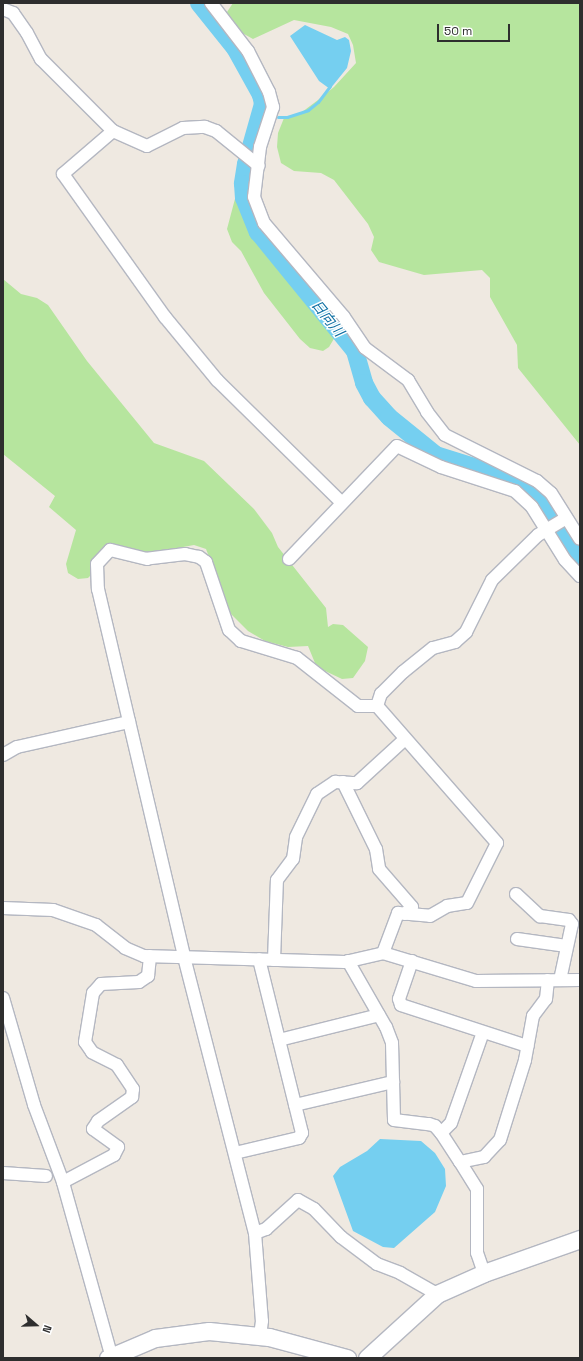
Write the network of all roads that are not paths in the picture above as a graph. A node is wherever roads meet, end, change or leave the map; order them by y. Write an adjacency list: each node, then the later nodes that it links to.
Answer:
1 (211, 3): 4 (street)
2 (3, 9): 3 (street)
3 (113, 131): 4 (street); 5 (street)
4 (259, 166): 6 (street)
5 (342, 503): 7 (street); 9 (street)
6 (566, 518): 7 (street); 8 (street)
7 (545, 531): 10 (street); 11 (street)
8 (580, 539)
9 (289, 559)
10 (580, 576)
11 (377, 706): 12 (street); 13 (street)
12 (129, 722): 14 (street); 23 (street)
13 (405, 739): 15 (street); 18 (street)
14 (3, 755)
15 (343, 782): 18 (street); 25 (street)
16 (516, 894): 20 (street)
17 (3, 908): 22 (street)
18 (405, 914): 21 (street)
19 (517, 939): 20 (street)
20 (567, 946): 28 (street)
21 (383, 953): 26 (street); 27 (street)
22 (150, 956): 23 (street); 42 (street)
23 (184, 957): 24 (street); 38 (street)
24 (259, 959): 25 (street); 33 (street)
25 (274, 960): 26 (street)
26 (348, 961): 31 (street)
27 (412, 961): 28 (street); 32 (street)
28 (554, 980): 29 (street); 34 (street)
29 (580, 980)
30 (3, 998): 42 (street)
31 (379, 1015): 33 (street); 35 (street)
32 (483, 1032): 34 (street); 37 (street)
33 (279, 1040): 36 (street)
34 (527, 1046): 39 (street)
35 (393, 1082): 36 (street); 37 (street)
36 (295, 1105): 38 (street)
37 (441, 1133): 39 (street)
38 (234, 1153): 43 (street)
39 (460, 1162): 45 (street)
40 (3, 1173): 41 (street)
41 (46, 1176)
42 (63, 1182): 48 (street)
43 (255, 1233): 46 (street); 47 (street)
44 (580, 1239): 45 (street)
45 (484, 1273): 46 (street)
46 (438, 1294): 50 (street)
47 (260, 1335): 48 (street); 49 (street)
48 (111, 1357)
49 (347, 1358)
50 (367, 1358)

